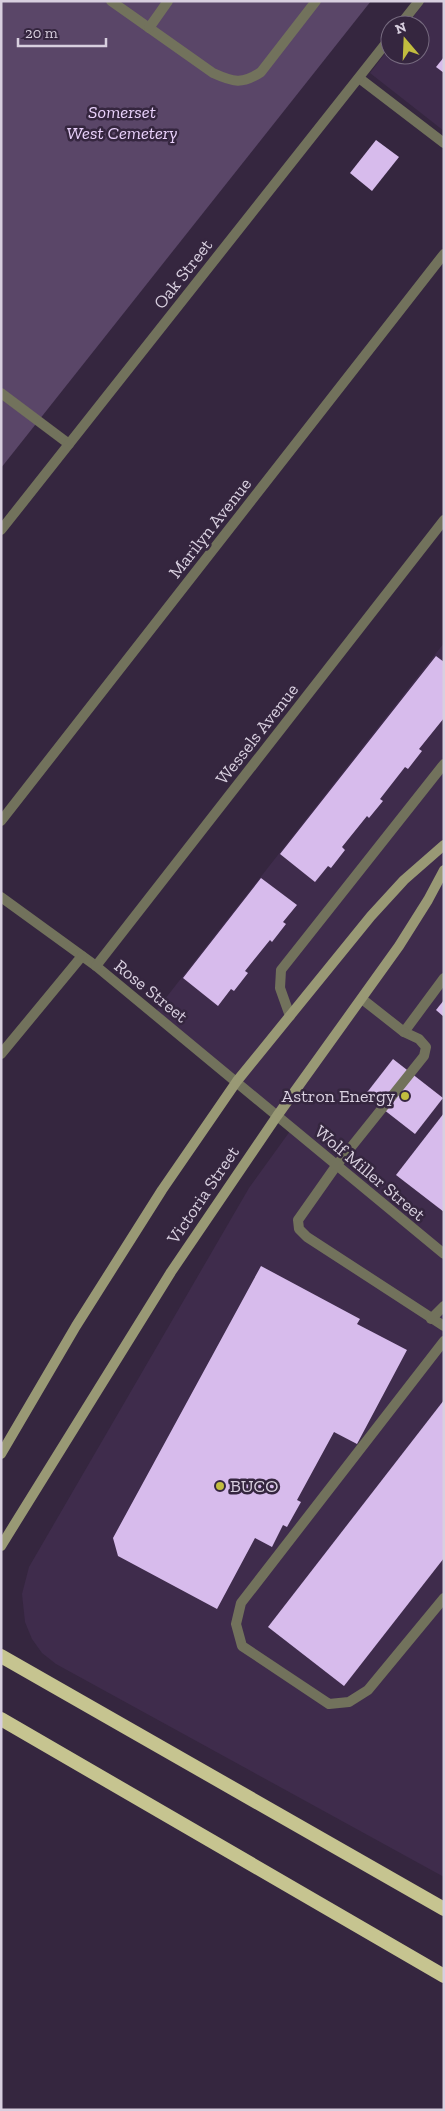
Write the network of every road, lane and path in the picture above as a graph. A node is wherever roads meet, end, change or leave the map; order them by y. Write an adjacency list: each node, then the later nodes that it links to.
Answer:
1 (111, 1): 6 (street)
2 (168, 1): 6 (street)
3 (316, 1): 6 (street)
4 (419, 1): 5 (street)
5 (408, 15)
6 (149, 28)
7 (380, 51): 8 (street, Oak Street)
8 (359, 78): 9 (street); 12 (street, Oak Street)
9 (444, 143)
10 (444, 254): 16 (street, Marilyn Avenue)
11 (1, 393): 12 (street)
12 (69, 444): 14 (street, Oak Street)
13 (444, 520): 21 (street, Wessels Avenue)
14 (1, 530)
15 (444, 764): 24 (street)
16 (1, 821)
17 (444, 845): 24 (main road, Victoria Street)
18 (444, 870): 23 (main road, Victoria Street)
19 (1, 897): 20 (street, Rose Street)
20 (82, 956): 21 (street, Rose Street); 26 (street)
21 (96, 966): 27 (street, Rose Street)
22 (444, 978): 25 (street)
23 (362, 999): 25 (street); 28 (main road, Victoria Street)
24 (290, 1016): 27 (main road, Victoria Street)
25 (404, 1032): 29 (street)
26 (1, 1054)
27 (237, 1082): 28 (street, Rose Street); 35 (main road, Victoria Street)
28 (276, 1116): 29 (street, Wolf Miller Street); 36 (main road, Victoria Street)
29 (336, 1166): 30 (street, Wolf Miller Street); 32 (street)
30 (444, 1254)
31 (444, 1306): 32 (street)
32 (431, 1319): 33 (street)
33 (444, 1326)
34 (444, 1341): 37 (street)
35 (1, 1454)
36 (1, 1546)
37 (444, 1598)
38 (1, 1656): 40 (highway)
39 (1, 1719): 41 (highway)
40 (444, 1910)
41 (444, 1976)

